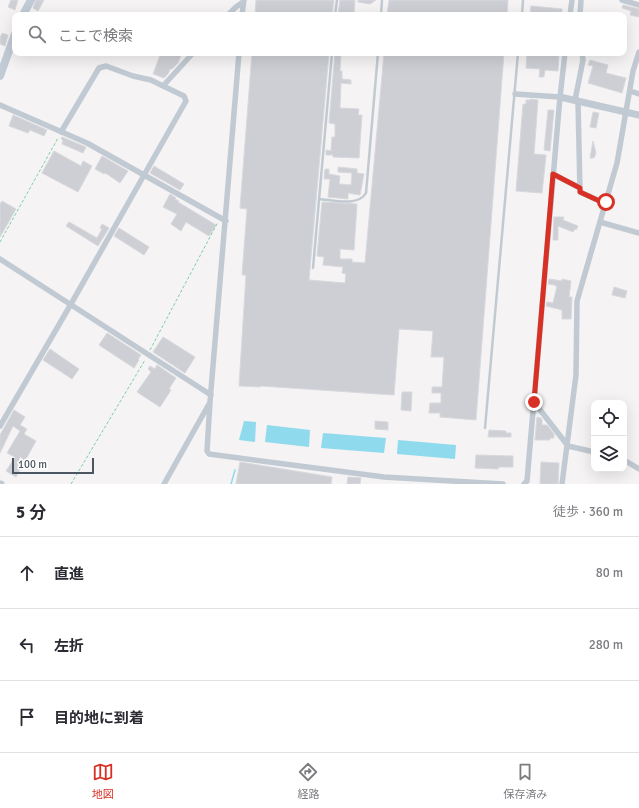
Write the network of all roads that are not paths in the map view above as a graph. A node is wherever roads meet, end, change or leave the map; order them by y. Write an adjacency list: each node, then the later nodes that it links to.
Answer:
1 (31, 0): 10 (main road)
2 (336, 0): 13 (lane)
3 (382, 0): 14 (lane)
4 (523, 0): 15 (lane)
5 (572, 0): 16 (street)
6 (580, 0): 17 (street)
7 (622, 0): 9 (street)
8 (244, 1): 11 (street); 12 (street)
9 (639, 5)
10 (25, 12)
11 (231, 12)
12 (242, 12)
13 (335, 12)
14 (381, 12)
15 (522, 12)
16 (570, 12)
17 (580, 12)
18 (12, 42): 27 (main road)
19 (639, 52): 29 (street)
20 (190, 56): 28 (street)
21 (239, 56): 43 (street)
22 (332, 56): 41 (lane)
23 (378, 56): 41 (lane)
24 (518, 56): 30 (lane)
25 (565, 56): 32 (street)
26 (582, 56): 33 (street)
27 (0, 76)
28 (164, 86): 37 (street); 39 (street)
29 (630, 91): 31 (street); 35 (street)
30 (514, 94): 32 (street); 53 (lane)
31 (639, 94)
32 (560, 97): 33 (street); 38 (street)
33 (577, 100): 35 (street); 40 (street)
34 (0, 105): 37 (street)
35 (626, 111): 36 (street); 42 (street)
36 (639, 115)
37 (61, 132): 39 (street)
38 (553, 174): 40 (street); 51 (street)
39 (143, 176): 43 (street); 48 (street)
40 (580, 188): 42 (street)
41 (319, 199): 47 (lane)
42 (606, 204): 44 (street)
43 (226, 221): 49 (street)
44 (600, 222): 45 (street); 54 (street)
45 (639, 233)
46 (0, 260): 48 (street)
47 (313, 268)
48 (71, 304): 49 (street); 52 (street)
49 (211, 395): 50 (street)
50 (210, 402): 58 (street); 59 (street)
51 (534, 402): 54 (street); 62 (street)
52 (0, 426)
53 (485, 428)
54 (568, 446): 55 (street); 63 (street)
55 (591, 451)
56 (627, 462): 57 (street)
57 (639, 469)
58 (384, 477): 60 (street); 61 (street)
59 (164, 484)
60 (384, 484)
61 (503, 484)
62 (524, 484)
63 (562, 484)

